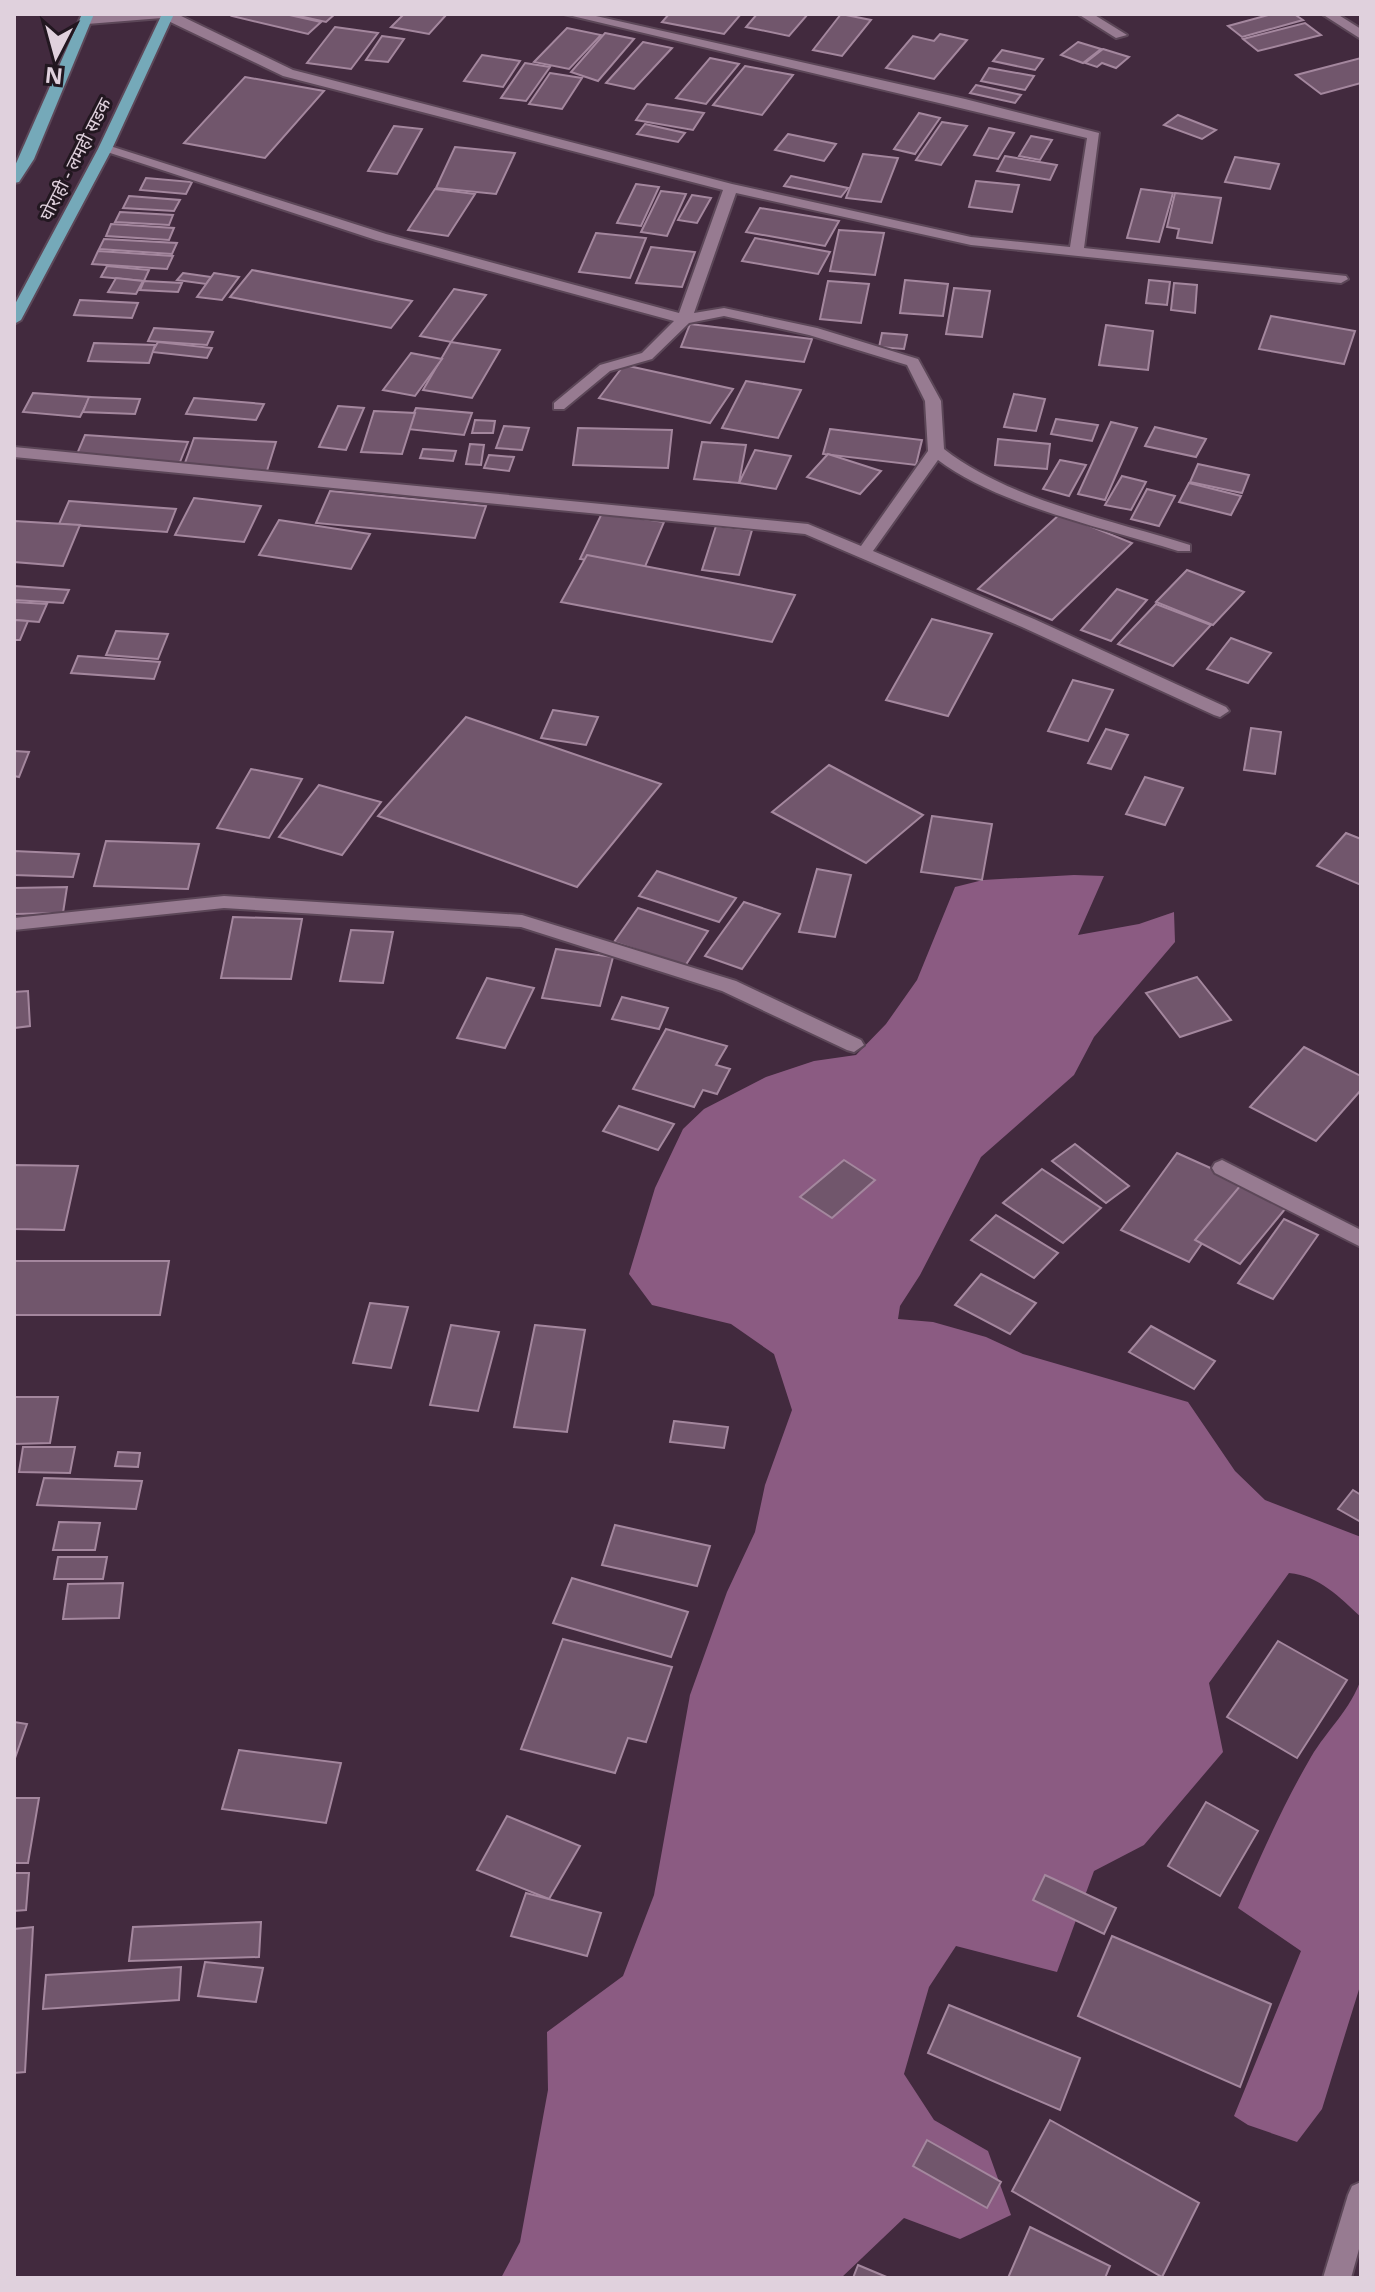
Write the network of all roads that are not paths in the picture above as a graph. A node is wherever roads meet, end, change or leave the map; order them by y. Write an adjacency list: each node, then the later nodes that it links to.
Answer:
1 (570, 14): 11 (street)
2 (1084, 14): 6 (street)
3 (1328, 14): 7 (street)
4 (169, 15): 5 (street); 8 (main road, घोराही - लमही सडक); 10 (street)
5 (88, 17): 9 (main road)
6 (1121, 35)
7 (1361, 35)
8 (105, 149): 13 (street); 14 (main road, घोराही - लमही सडक)
9 (14, 179)
10 (731, 188): 11 (street); 13 (street)
11 (1076, 252): 12 (street)
12 (1341, 279)
13 (684, 319): 15 (street); 16 (street)
14 (14, 320)
15 (559, 406)
16 (936, 451): 18 (street); 19 (street)
17 (14, 452): 19 (street)
18 (1184, 548)
19 (865, 551): 20 (street)
20 (1220, 711)
21 (14, 924): 22 (street)
22 (854, 1045)
23 (1222, 1168): 24 (street)
24 (1361, 1239)
25 (1361, 2195): 26 (street)
26 (1337, 2278)

